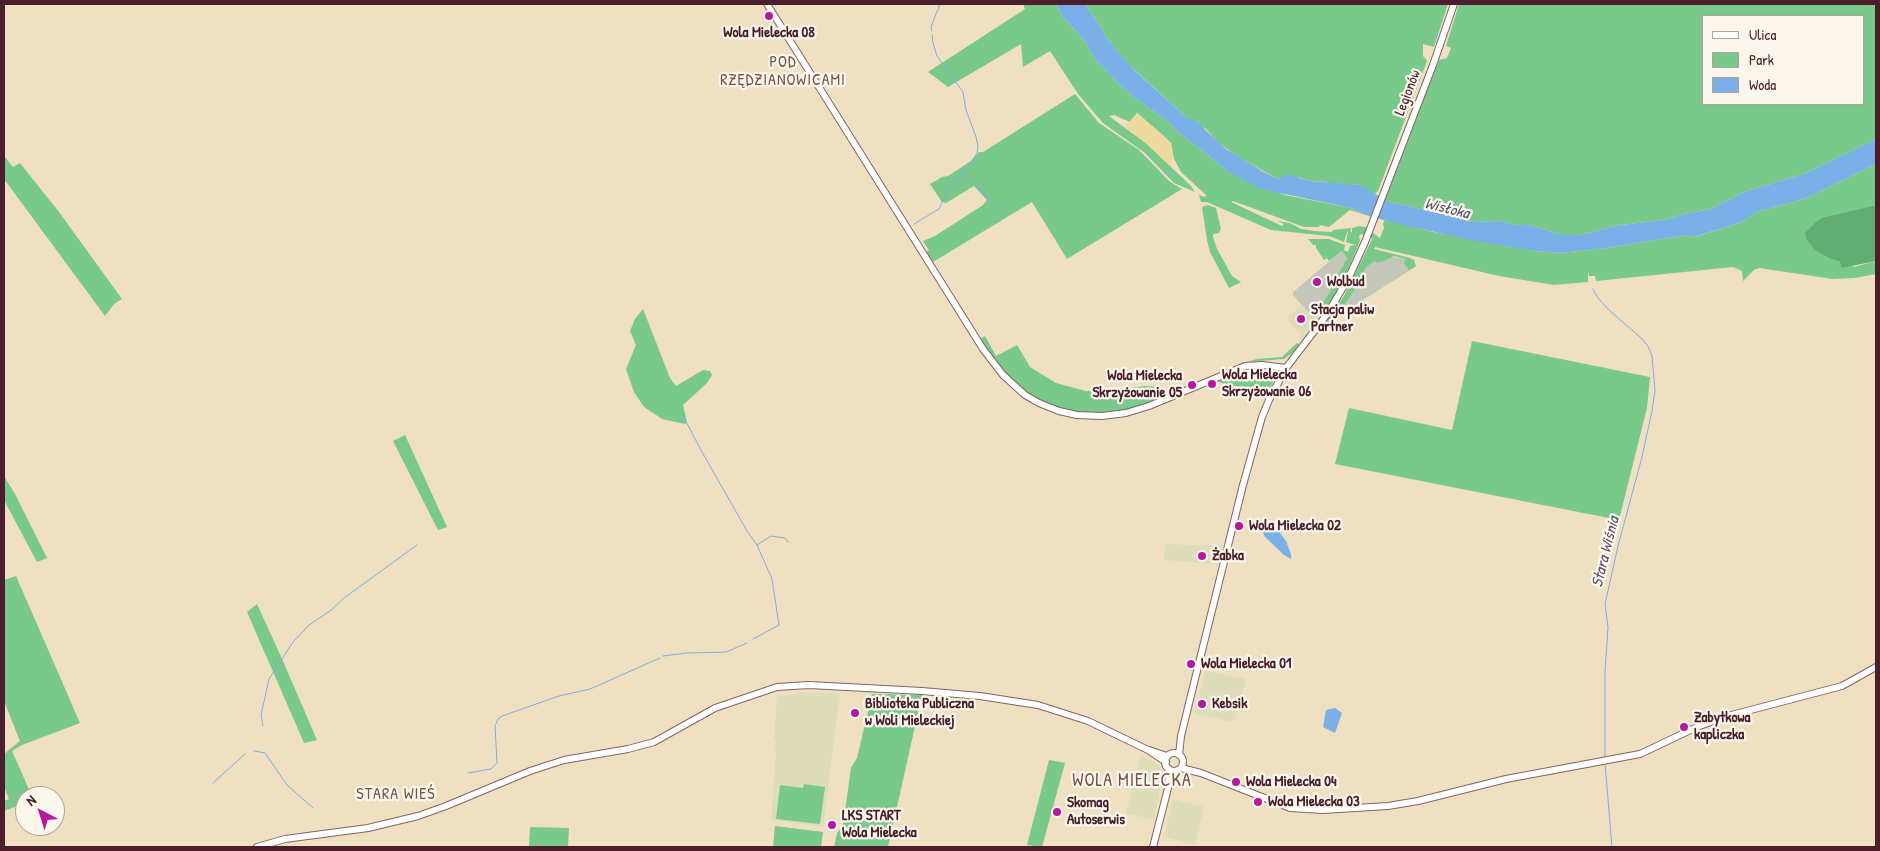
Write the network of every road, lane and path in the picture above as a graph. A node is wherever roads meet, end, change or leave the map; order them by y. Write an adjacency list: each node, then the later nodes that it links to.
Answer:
1 (767, 4): 3 (street)
2 (1454, 4): 3 (street, Legionów)
3 (1286, 368): 5 (street, Legionów)
4 (1876, 667): 6 (street)
5 (1171, 756): 6 (street); 7 (street); 9 (street)
6 (1181, 766): 7 (street); 8 (street)
7 (1169, 769): 8 (street)
8 (1168, 788): 10 (street)
9 (257, 847)
10 (1153, 847)

